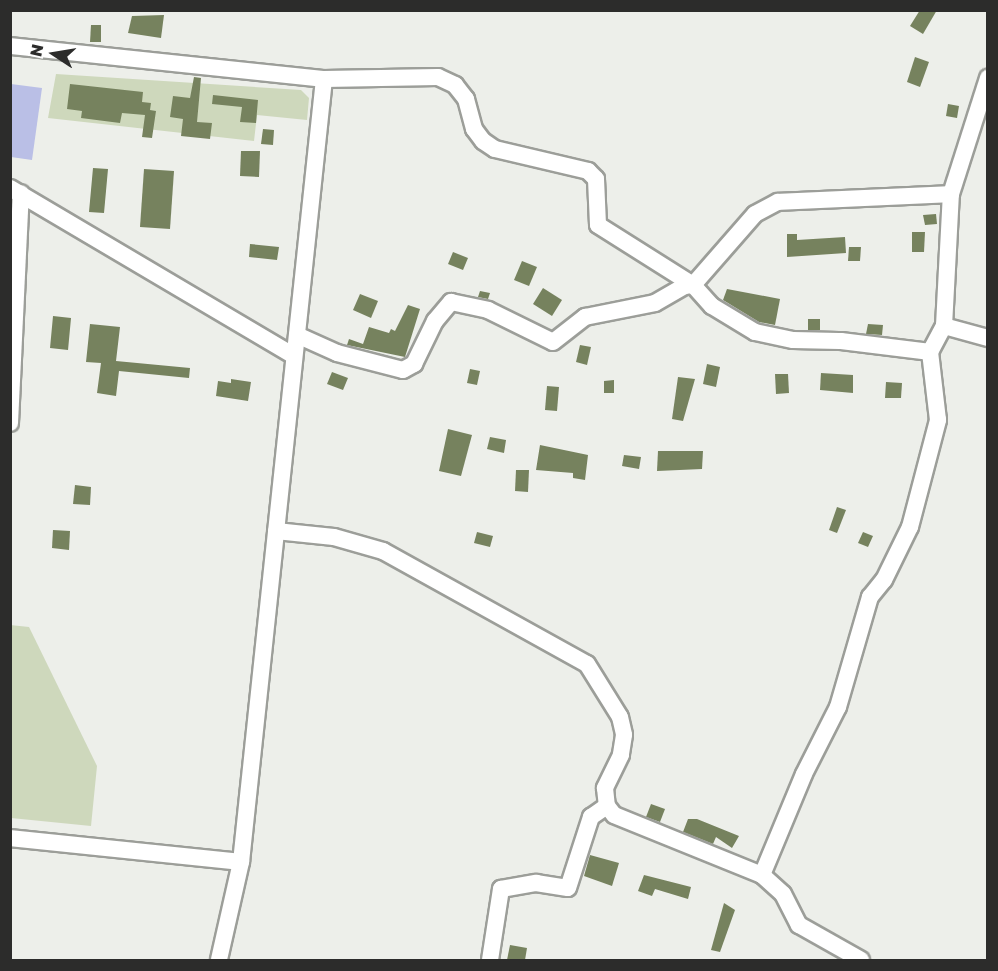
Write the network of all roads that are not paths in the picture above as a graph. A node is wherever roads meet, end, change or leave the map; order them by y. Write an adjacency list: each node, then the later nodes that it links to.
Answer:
1 (10, 46): 3 (street)
2 (987, 78): 5 (street)
3 (324, 79): 6 (street); 8 (street)
4 (16, 190): 11 (street); 12 (street)
5 (951, 194): 6 (street); 7 (street)
6 (693, 285): 8 (street); 10 (street)
7 (944, 326): 9 (street); 10 (street)
8 (297, 336): 11 (street)
9 (987, 338)
10 (930, 352): 17 (street)
11 (294, 356): 13 (street)
12 (10, 423)
13 (276, 531): 14 (street); 16 (street)
14 (607, 806): 17 (street); 19 (street)
15 (10, 838): 16 (street)
16 (241, 862): 18 (street)
17 (762, 875): 20 (street)
18 (219, 960)
19 (490, 960)
20 (861, 960)

